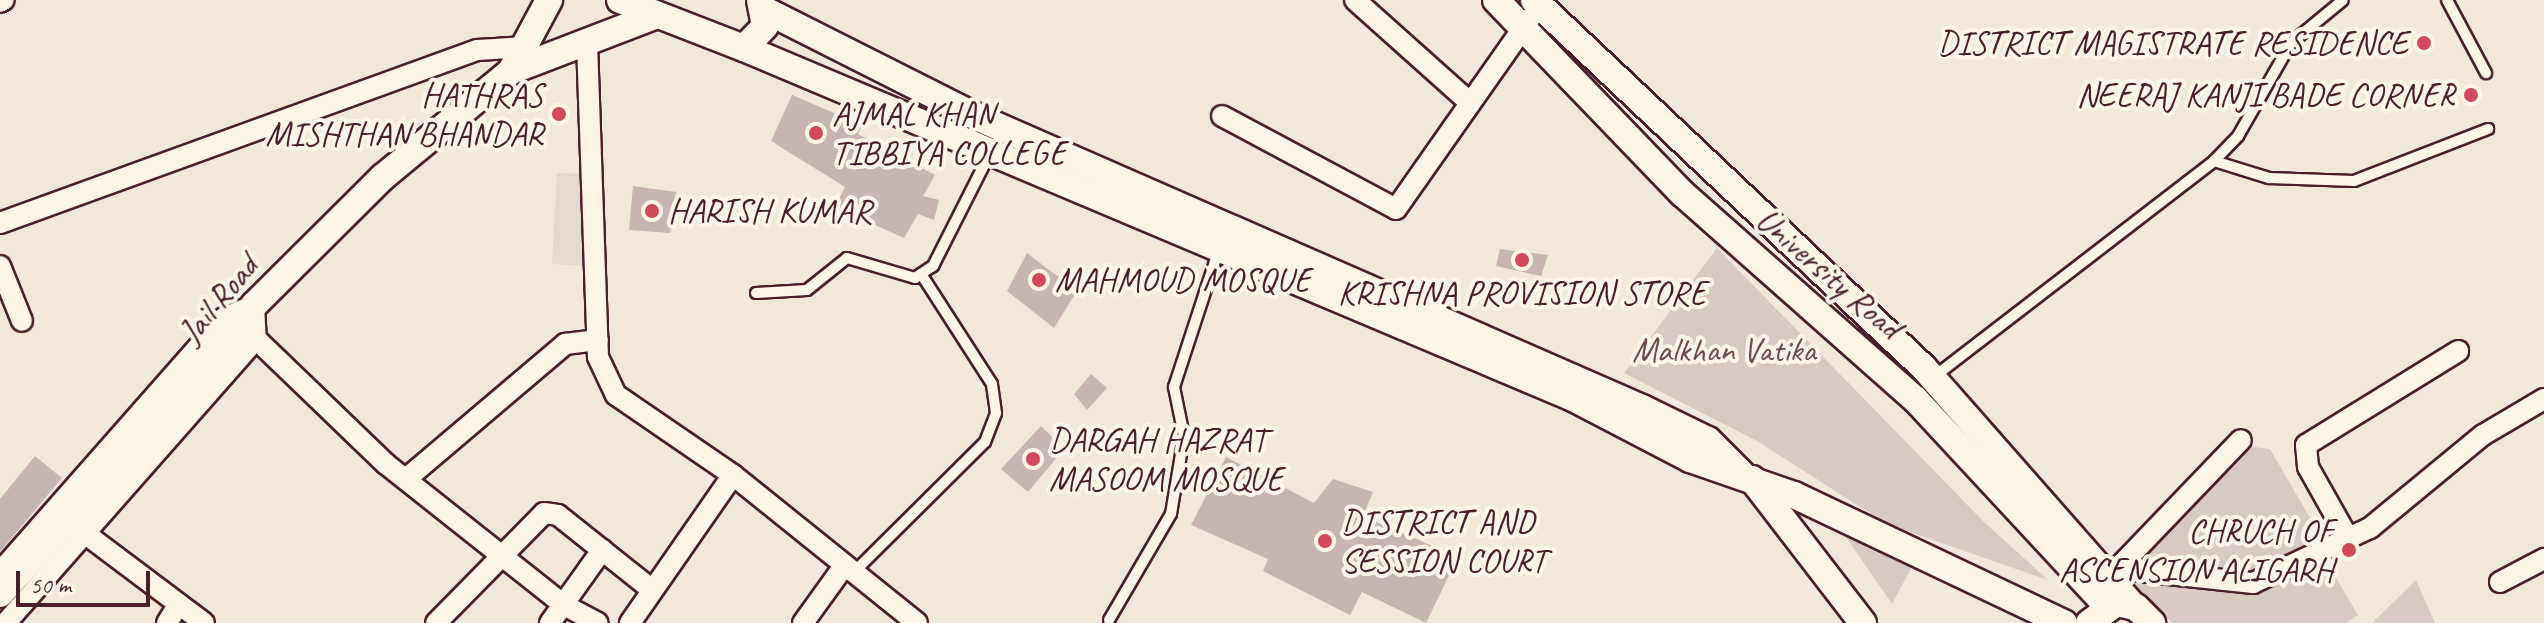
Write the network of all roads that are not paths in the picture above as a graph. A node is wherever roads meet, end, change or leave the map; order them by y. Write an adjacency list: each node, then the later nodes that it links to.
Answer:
1 (549, 0): 12 (main road, Jail Road)
2 (620, 0): 9 (main road)
3 (1355, 0): 16 (street)
4 (1496, 0): 10 (main road, University Road)
5 (2343, 0): 20 (lane)
6 (2447, 0): 15 (lane)
7 (1536, 3): 10 (street); 31 (main road, University Road)
8 (763, 5): 13 (main road); 22 (main road)
9 (654, 16): 11 (main road, Jail Road); 13 (main road)
10 (1523, 28): 16 (street); 51 (main road, University Road)
11 (587, 43): 14 (main road, Jail Road); 28 (street)
12 (526, 47): 14 (main road, Jail Road); 21 (street)
13 (744, 48): 19 (main road)
14 (511, 71): 26 (main road, Jail Road)
15 (2486, 73)
16 (1470, 103): 17 (street)
17 (1222, 116)
18 (2488, 129): 20 (lane)
19 (991, 151): 22 (main road); 24 (lane)
20 (2214, 161): 31 (lane)
21 (0, 223)
22 (1225, 236): 35 (main road); 53 (lane)
23 (0, 266): 27 (street)
24 (921, 274): 25 (lane); 45 (lane)
25 (756, 293)
26 (254, 305): 29 (main road, Jail Road); 44 (street)
27 (22, 321)
28 (598, 340): 34 (street); 36 (street)
29 (243, 341): 36 (street); 37 (street); 48 (main road, Jail Road)
30 (2458, 351): 38 (street)
31 (1933, 377): 43 (main road, University Road)
32 (2544, 399): 38 (street)
33 (2241, 440): 42 (street)
34 (733, 475): 45 (street); 47 (street)
35 (1746, 476): 63 (main road); 64 (main road)
36 (406, 479): 39 (street)
37 (87, 535): 49 (street); 56 (street)
38 (2348, 538): 42 (street)
39 (503, 549): 40 (street); 50 (street); 54 (street)
40 (602, 550): 47 (street); 50 (street)
41 (2544, 559): 46 (street)
42 (2121, 565): 43 (street)
43 (2093, 566): 52 (main road, University Road)
44 (0, 572)
45 (846, 572): 55 (street); 62 (street)
46 (2500, 582)
47 (651, 589): 61 (street)
48 (0, 594)
49 (179, 604): 57 (street); 58 (street)
50 (564, 605): 59 (street); 60 (street)
51 (2098, 615): 52 (main road)
52 (2143, 615)
53 (1109, 620)
54 (439, 622)
55 (915, 622)
56 (6, 623)
57 (167, 623)
58 (204, 623)
59 (550, 623)
60 (598, 623)
61 (630, 623)
62 (803, 623)
63 (1863, 623)
64 (2064, 623)

